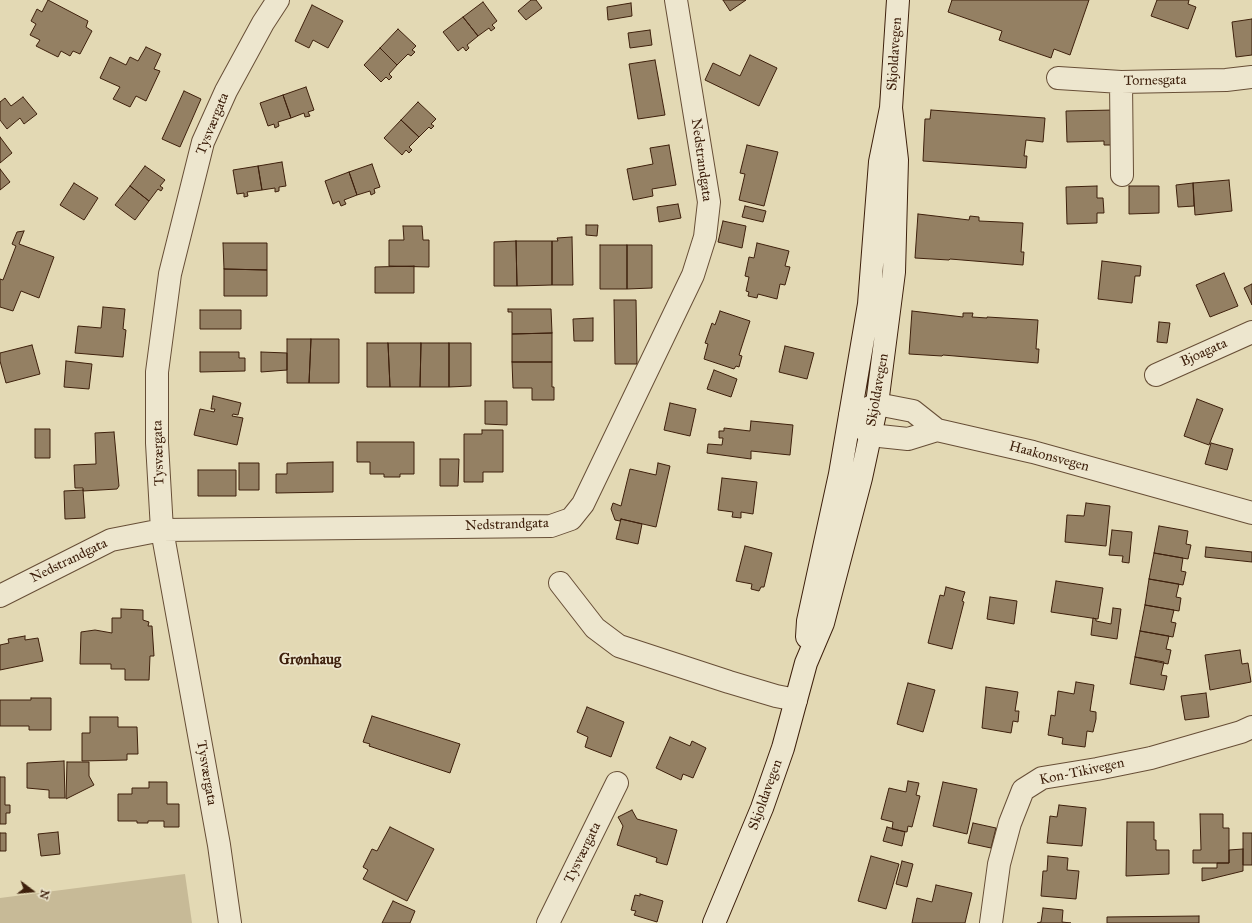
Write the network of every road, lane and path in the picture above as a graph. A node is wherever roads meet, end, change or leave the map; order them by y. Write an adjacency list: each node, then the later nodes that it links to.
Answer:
1 (278, 0): 16 (street, Tysværgata)
2 (676, 0): 16 (street, Nedstrandgata)
3 (898, 0): 7 (street, Skjoldavegen)
4 (1252, 77): 6 (street, Tornesgata)
5 (1058, 78): 6 (street, Tornesgata)
6 (1121, 82): 8 (street)
7 (891, 108): 11 (street, Skjoldavegen); 12 (street, Skjoldavegen)
8 (1122, 175)
9 (1252, 332): 10 (street, Bjoagata)
10 (1156, 374)
11 (877, 404): 12 (street); 13 (street); 14 (street, Skjoldavegen)
12 (850, 416): 14 (street); 19 (street, Skjoldavegen)
13 (937, 430): 14 (street); 15 (street, Haakonsvegen)
14 (870, 434): 19 (street, Skjoldavegen)
15 (1252, 513)
16 (162, 530): 18 (street, Nedstrandgata); 23 (street, Tysværgata)
17 (560, 583): 20 (street)
18 (0, 596)
19 (806, 663): 20 (street, Skjoldavegen)
20 (796, 700): 25 (street, Skjoldavegen)
21 (1252, 727): 26 (street, Kon-Tikivegen)
22 (617, 783): 24 (street, Tysværgata)
23 (230, 923)
24 (548, 923)
25 (714, 923)
26 (991, 923)

